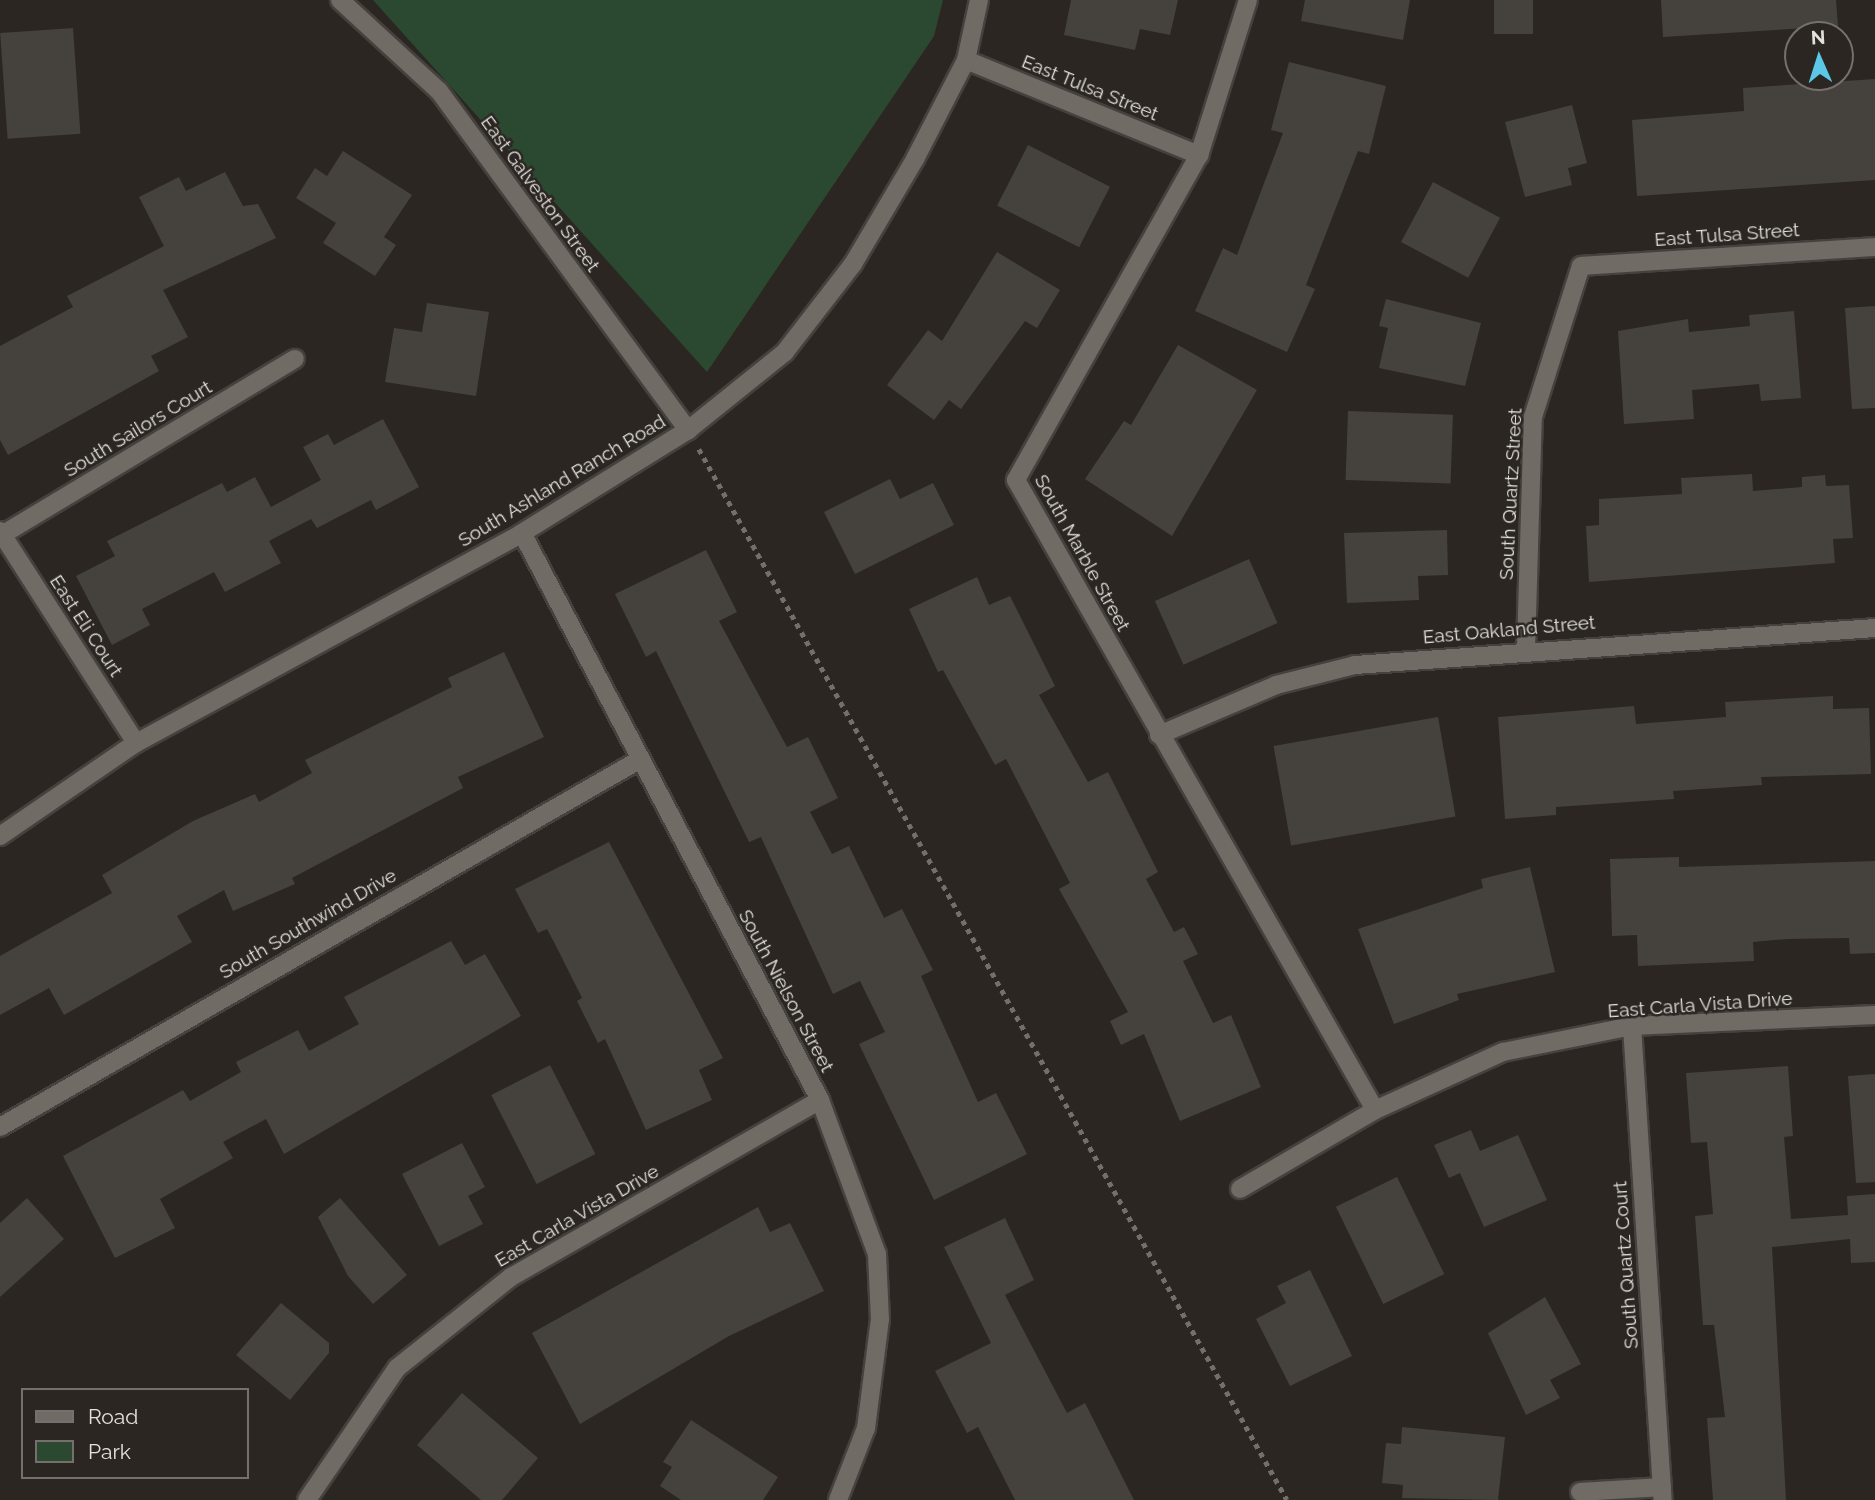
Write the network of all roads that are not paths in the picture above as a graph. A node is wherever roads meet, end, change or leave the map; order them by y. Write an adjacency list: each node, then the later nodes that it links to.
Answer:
1 (340, 0): 9 (street, East Galveston Street)
2 (979, 0): 4 (street, South Ashland Ranch Road)
3 (1248, 0): 5 (street, South Marble Street)
4 (967, 60): 5 (street, East Tulsa Street); 9 (street, South Ashland Ranch Road)
5 (1199, 155): 14 (street, South Marble Street)
6 (1875, 247): 7 (street, East Tulsa Street)
7 (1581, 265): 13 (street, South Quartz Street)
8 (295, 359): 11 (street, South Sailors Court)
9 (688, 430): 10 (street, South Ashland Ranch Road)
10 (522, 533): 15 (street, South Ashland Ranch Road); 16 (street, South Nielson Street)
11 (1, 534): 15 (street, East Eli Court)
12 (1875, 628): 13 (street, East Oakland Street)
13 (1526, 648): 14 (street, East Oakland Street)
14 (1159, 734): 21 (street, South Marble Street)
15 (136, 744): 17 (street, South Ashland Ranch Road)
16 (639, 760): 20 (street, South Nielson Street); 22 (street, South Southwind Drive)
17 (0, 836)
18 (1875, 1015): 19 (street, East Carla Vista Drive)
19 (1632, 1026): 21 (street, East Carla Vista Drive); 25 (street, South Quartz Court)
20 (820, 1100): 26 (street, South Nielson Street); 27 (street, East Carla Vista Drive)
21 (1374, 1110): 23 (street, East Carla Vista Drive)
22 (0, 1128)
23 (1240, 1189)
24 (1580, 1492): 25 (street)
25 (1662, 1493)
26 (844, 1498)
27 (307, 1500)

